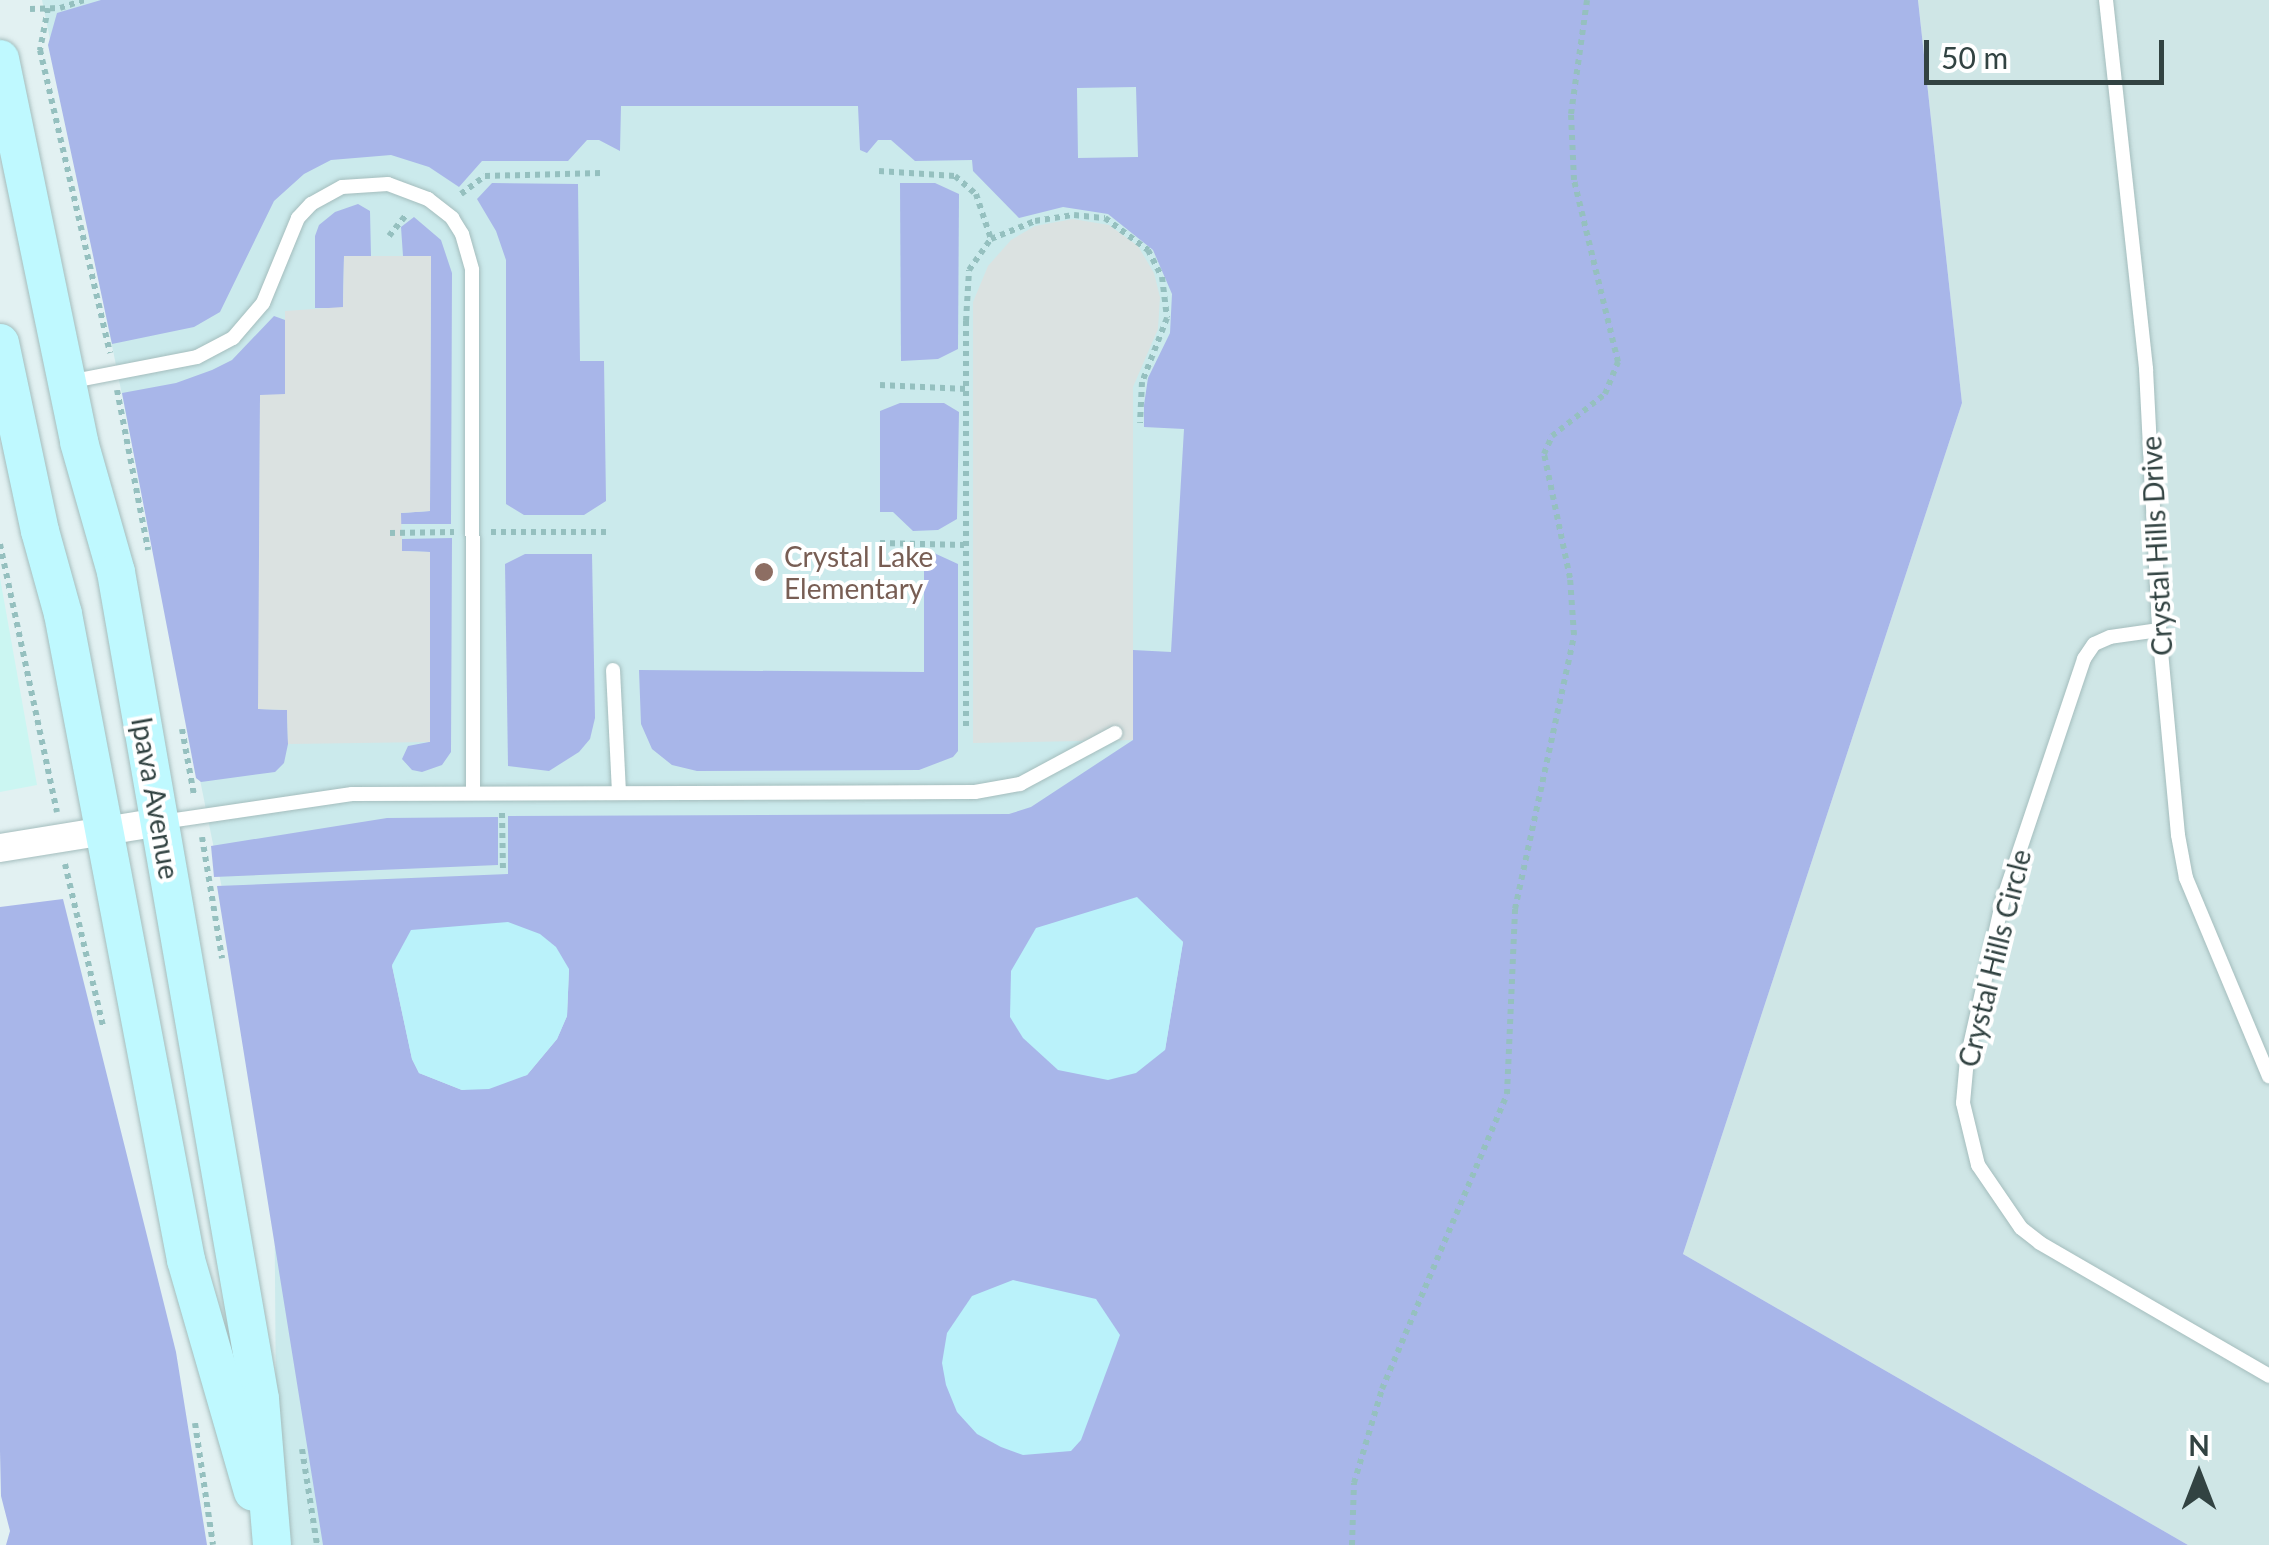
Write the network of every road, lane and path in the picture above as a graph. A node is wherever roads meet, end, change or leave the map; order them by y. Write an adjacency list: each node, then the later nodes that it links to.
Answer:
1 (85, 0): 4 (path)
2 (1587, 0): 31 (path)
3 (2106, 0): 17 (lane, Crystal Hills Drive)
4 (30, 9)
5 (0, 59): 11 (street, Ipava Avenue)
6 (878, 171): 9 (path)
7 (600, 173): 8 (path)
8 (460, 194)
9 (990, 239): 13 (path); 14 (path)
10 (1, 351): 25 (street, Ipava Avenue)
11 (67, 382): 21 (lane); 24 (street, Ipava Avenue)
12 (880, 385): 13 (path)
13 (966, 389): 16 (path)
14 (1140, 423)
15 (880, 543): 16 (path)
16 (964, 545): 19 (path)
17 (2159, 630): 28 (lane, Crystal Hills Drive); 29 (lane, Crystal Hills Circle)
18 (613, 670): 22 (lane)
19 (966, 726)
20 (1115, 734): 22 (lane)
21 (474, 791): 22 (lane); 24 (lane)
22 (619, 791)
23 (502, 812): 27 (path)
24 (161, 822): 25 (street); 30 (street, Ipava Avenue)
25 (103, 833): 26 (street); 30 (street, Ipava Avenue)
26 (0, 848)
27 (503, 870)
28 (2269, 1076)
29 (2269, 1376)
30 (270, 1545)
31 (1352, 1545)

